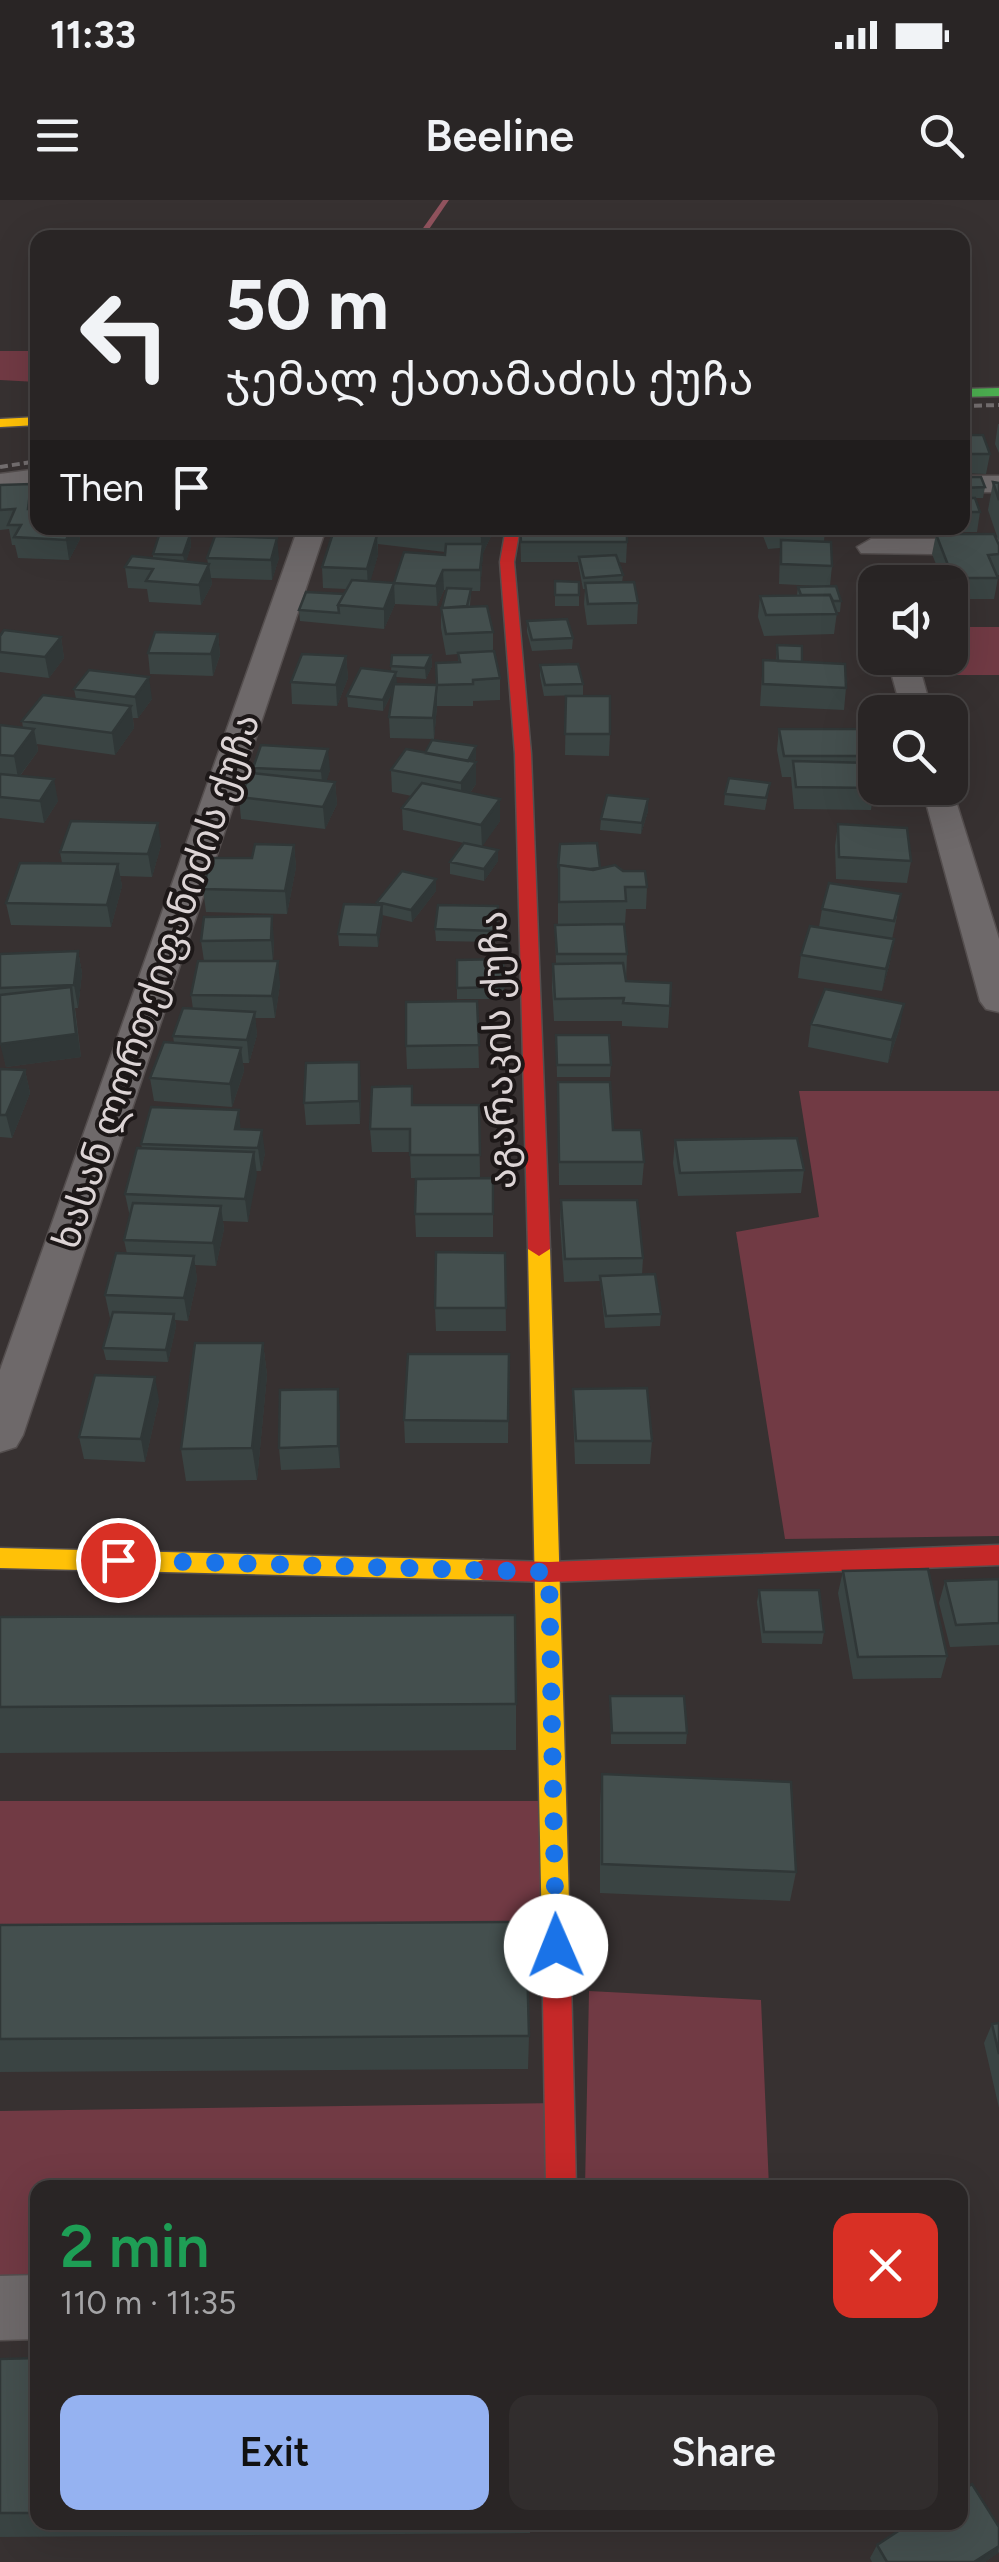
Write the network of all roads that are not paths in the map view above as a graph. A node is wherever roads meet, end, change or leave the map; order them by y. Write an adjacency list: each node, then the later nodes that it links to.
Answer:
1 (970, 378): 2 (street)
2 (999, 378)
3 (999, 392): 4 (street)
4 (970, 393)
5 (13, 398): 6 (street)
6 (30, 398)
7 (30, 421): 8 (street)
8 (0, 423)
9 (30, 477): 10 (street)
10 (0, 482)
11 (970, 484): 12 (street)
12 (999, 484)
13 (310, 535): 20 (street, ხასან ლორთქიფანიძის ქუჩა)
14 (511, 535): 23 (street, აგარაკის ქუჩა)
15 (868, 537): 16 (street); 17 (street)
16 (999, 547)
17 (876, 565)
18 (943, 805): 19 (street)
19 (999, 1000)
20 (0, 1435)
21 (999, 1555): 23 (street)
22 (0, 1558): 23 (street)
23 (549, 1572): 24 (street, აგარაკის ქუჩა)
24 (561, 2180)
25 (30, 2307): 26 (street)
26 (0, 2308)

